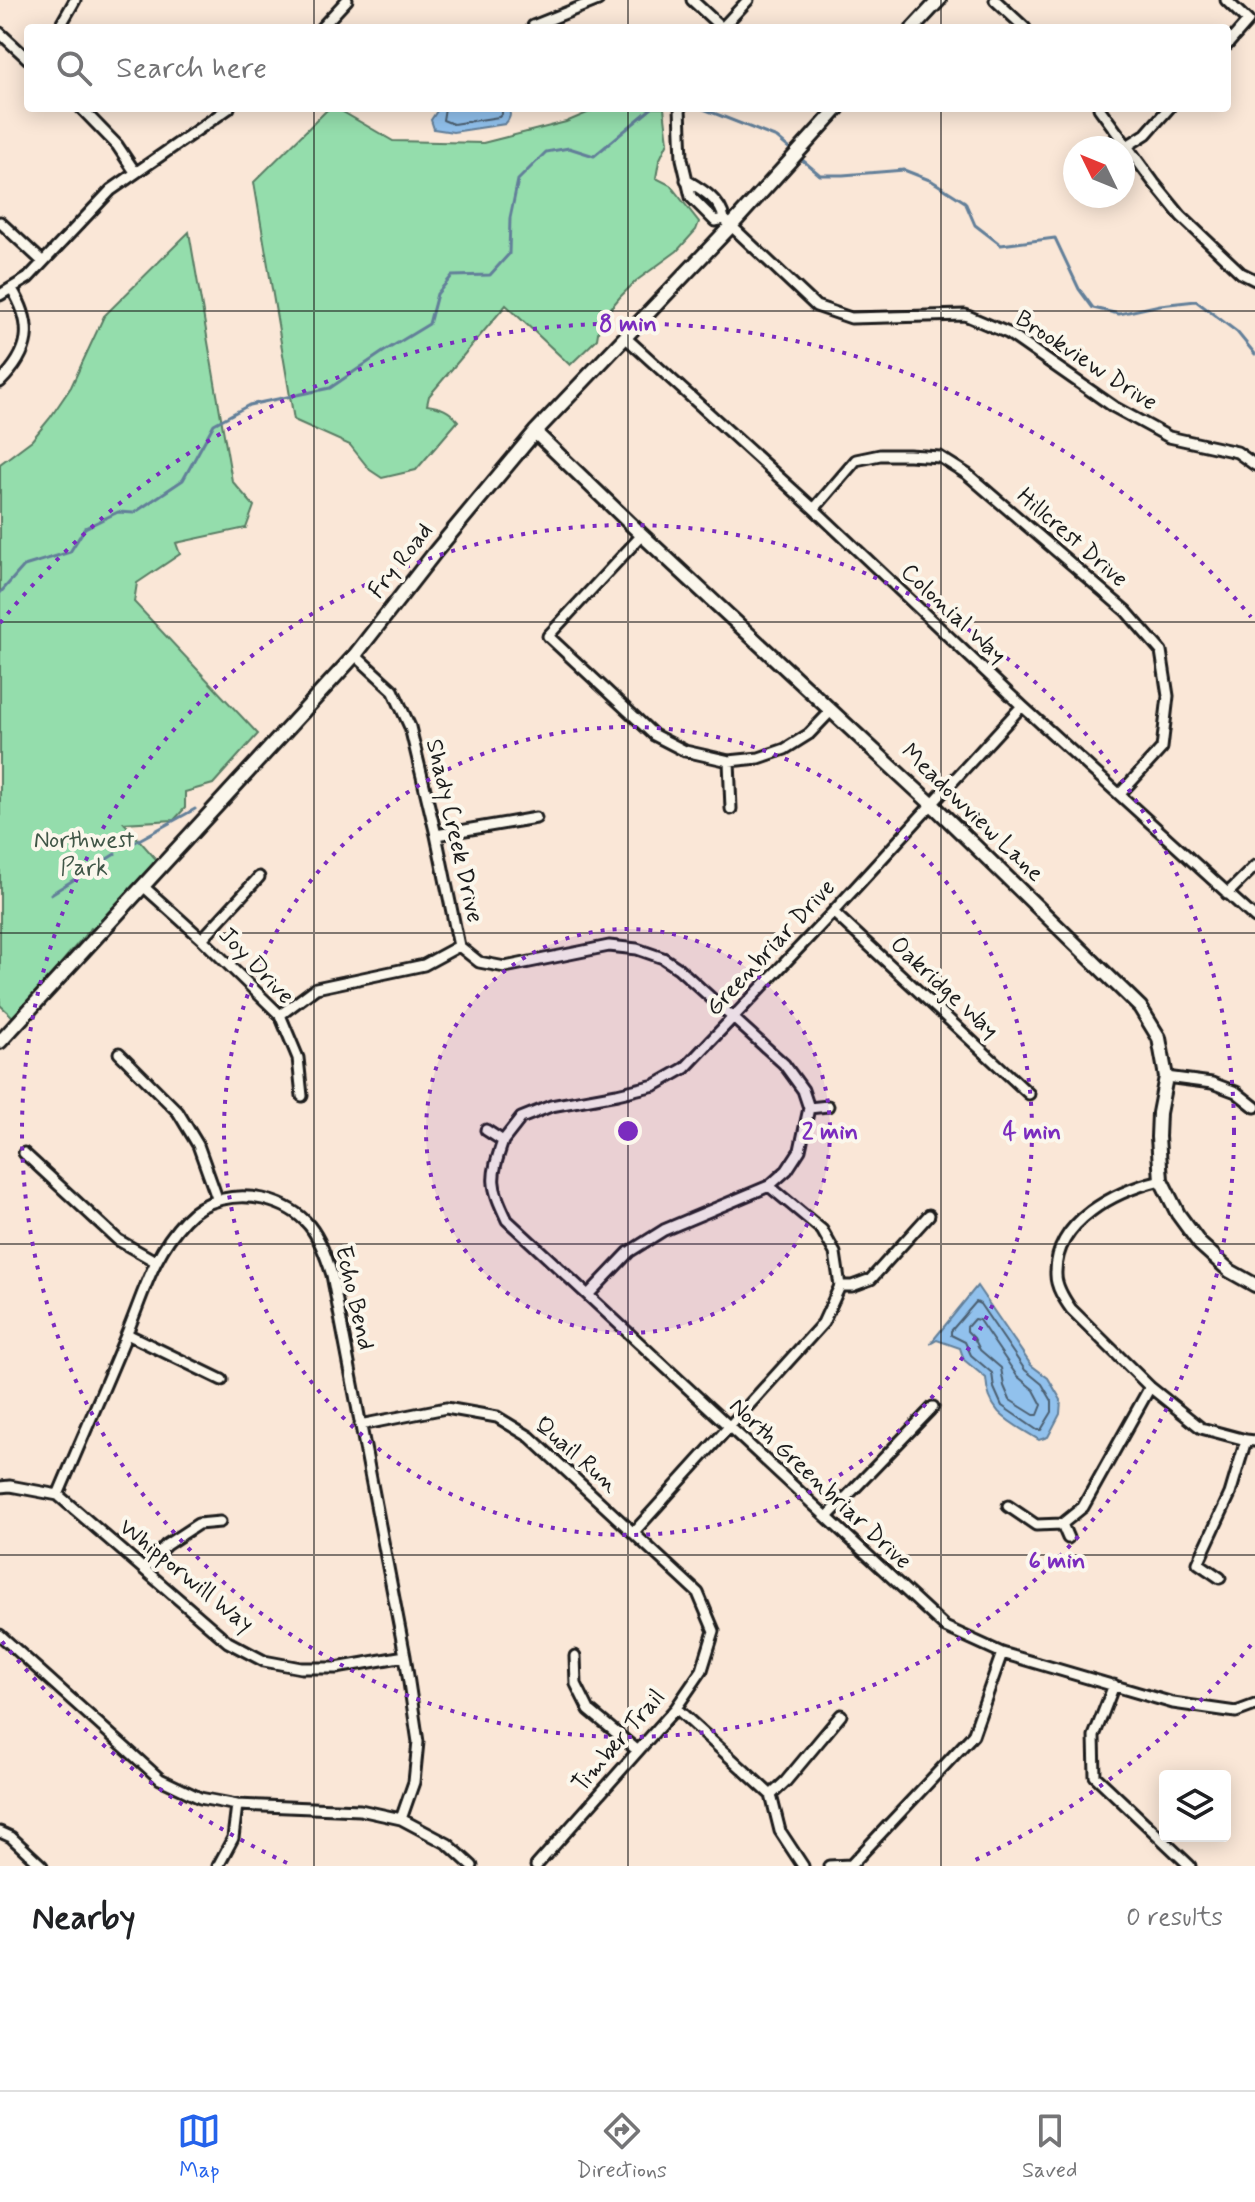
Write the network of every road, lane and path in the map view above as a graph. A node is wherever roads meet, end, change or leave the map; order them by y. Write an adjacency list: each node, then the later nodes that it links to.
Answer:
1 (75, 0): 9 (street)
2 (347, 0): 10 (street)
3 (598, 0): 11 (street)
4 (692, 0): 12 (street)
5 (748, 0): 13 (street)
6 (939, 0): 14 (street)
7 (995, 0): 15 (street)
8 (1226, 0): 17 (street)
9 (61, 24)
10 (325, 24)
11 (538, 24)
12 (718, 24)
13 (726, 24)
14 (917, 24)
15 (1021, 24)
16 (0, 33): 18 (street)
17 (1231, 40)
18 (24, 55)
19 (85, 112): 28 (street)
20 (223, 112): 28 (street)
21 (680, 112): 30 (street, Brookview Drive)
22 (834, 112): 30 (street, Fry Road)
23 (1102, 112): 25 (street)
24 (1165, 112): 26 (street)
25 (1120, 136)
26 (1135, 141)
27 (1135, 157): 32 (street)
28 (135, 172): 31 (street)
29 (0, 222): 31 (street)
30 (727, 222): 35 (street, Fry Road); 38 (street, Brookview Drive)
31 (43, 262): 33 (street)
32 (1255, 280)
33 (12, 289): 34 (street); 36 (street)
34 (0, 295)
35 (625, 337): 37 (street, Fry Road); 39 (street, Colonial Way)
36 (0, 382)
37 (535, 432): 40 (street, Meadowview Lane); 41 (street, Fry Road)
38 (1255, 465)
39 (814, 509): 42 (street, Colonial Way); 45 (street, Hillcrest Drive)
40 (642, 535): 43 (street, Meadowview Lane); 44 (street)
41 (355, 655): 49 (street, Shady Creek Drive); 52 (street, Fry Road)
42 (1022, 706): 45 (street, Colonial Way); 46 (street, Greenbriar Drive)
43 (831, 711): 44 (street); 46 (street, Meadowview Lane)
44 (729, 761): 47 (street)
45 (1120, 794): 53 (street, Colonial Way)
46 (932, 804): 54 (street, Greenbriar Drive); 62 (street, Meadowview Lane)
47 (731, 809)
48 (536, 818): 49 (street)
49 (436, 835): 57 (street, Shady Creek Drive)
50 (1255, 866): 53 (street)
51 (259, 877): 56 (street)
52 (143, 886): 56 (street, Joy Drive); 60 (street, Fry Road)
53 (1227, 894): 55 (street, Colonial Way)
54 (833, 912): 59 (street, Greenbriar Drive); 63 (street, Oakridge Way)
55 (1255, 918)
56 (202, 939): 58 (street, Joy Drive)
57 (459, 946): 58 (street); 59 (street, Shady Creek Drive)
58 (280, 1015): 64 (street, Joy Drive)
59 (734, 1017): 67 (street, Shady Creek Drive); 69 (street, Greenbriar Drive)
60 (0, 1042)
61 (119, 1053): 73 (street)
62 (1166, 1077): 66 (street); 71 (street, Meadowview Lane)
63 (1029, 1094)
64 (302, 1096)
65 (828, 1106): 67 (street)
66 (1255, 1107)
67 (809, 1108): 72 (street)
68 (486, 1130): 69 (street)
69 (503, 1141): 78 (street, North Greenbriar Drive)
70 (24, 1153): 75 (street)
71 (1161, 1180): 76 (street, Meadowview Lane); 81 (street)
72 (769, 1186): 77 (street); 78 (street)
73 (217, 1198): 75 (street); 83 (street, Echo Bend)
74 (929, 1215): 77 (street)
75 (155, 1261): 79 (street)
76 (1255, 1285)
77 (840, 1286): 84 (street)
78 (588, 1295): 84 (street, North Greenbriar Drive)
79 (127, 1334): 80 (street); 87 (street)
80 (222, 1380)
81 (1150, 1387): 85 (street); 91 (street)
82 (933, 1407): 89 (street)
83 (360, 1425): 92 (street, Quail Run); 99 (street, Echo Bend)
84 (728, 1427): 89 (street, North Greenbriar Drive); 92 (street)
85 (1250, 1440): 95 (street)
86 (0, 1487): 87 (street)
87 (58, 1495): 94 (street, Whipporwill Way)
88 (1008, 1506): 91 (street)
89 (827, 1517): 98 (street, North Greenbriar Drive)
90 (220, 1522): 94 (street)
91 (1062, 1524): 93 (street)
92 (633, 1533): 96 (street, Quail Run)
93 (1068, 1538)
94 (144, 1569): 99 (street, Whipporwill Way)
95 (1220, 1578)
96 (714, 1631): 103 (street, Timber Trail)
97 (0, 1635): 107 (street)
98 (1002, 1653): 101 (street, North Greenbriar Drive); 110 (street)
99 (405, 1656): 108 (street, Echo Bend)
100 (575, 1656): 105 (street)
101 (1114, 1685): 102 (street, North Greenbriar Drive); 117 (street)
102 (1255, 1705)
103 (676, 1708): 105 (street, Timber Trail); 106 (street)
104 (841, 1715): 106 (street)
105 (638, 1751): 114 (street, Timber Trail)
106 (771, 1795): 115 (street)
107 (237, 1805): 108 (street); 112 (street)
108 (401, 1819): 113 (street)
109 (0, 1832): 111 (street)
110 (851, 1865): 116 (street)
111 (42, 1866)
112 (218, 1866)
113 (472, 1866)
114 (536, 1866)
115 (803, 1866)
116 (829, 1866)
117 (1190, 1866)

